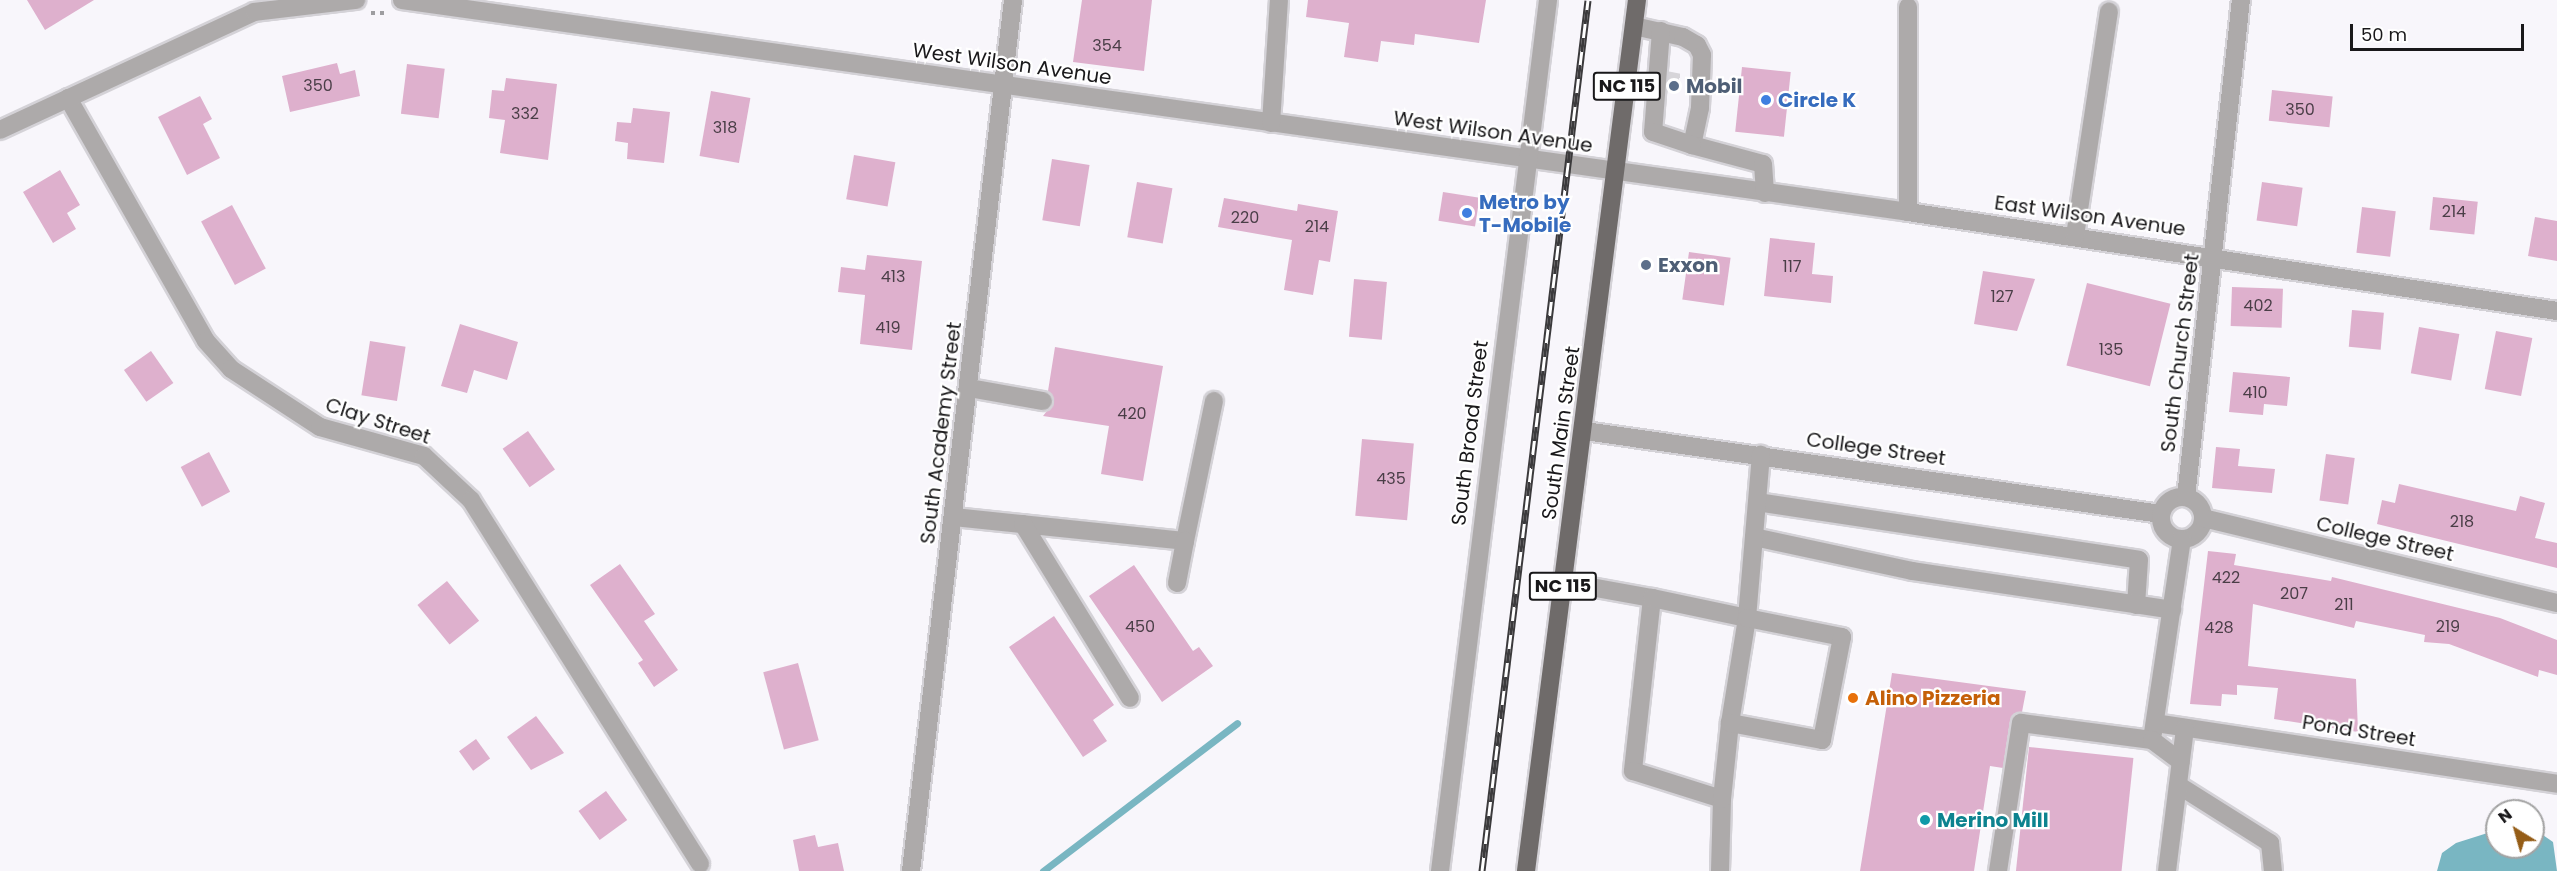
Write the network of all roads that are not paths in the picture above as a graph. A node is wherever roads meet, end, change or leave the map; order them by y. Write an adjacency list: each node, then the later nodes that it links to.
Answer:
1 (1013, 0): 12 (street, South Academy Street)
2 (1278, 0): 14 (street)
3 (1548, 0): 17 (street, South Broad Street)
4 (1637, 0): 10 (main road, South Main Street / NC 115)
5 (2241, 0): 22 (street, South Church Street)
6 (362, 6): 13 (street)
7 (400, 7): 12 (street, West Wilson Avenue)
8 (1908, 7): 20 (street)
9 (2109, 12): 21 (street)
10 (1634, 26): 11 (street); 18 (main road, South Main Street / NC 115)
11 (1661, 31): 16 (street); 16 (street)
12 (1004, 86): 14 (street, West Wilson Avenue); 24 (street, South Academy Street)
13 (68, 98): 15 (street); 53 (street, Clay Street)
14 (1271, 123): 17 (street, West Wilson Avenue)
15 (1, 126)
16 (1692, 145): 19 (street)
17 (1528, 159): 18 (street, West Wilson Avenue); 55 (street, South Broad Street)
18 (1616, 173): 19 (street, East Wilson Avenue); 27 (main road, South Main Street / NC 115)
19 (1765, 193): 20 (street, East Wilson Avenue)
20 (1908, 212): 21 (street, East Wilson Avenue)
21 (2075, 236): 22 (street, East Wilson Avenue)
22 (2214, 257): 23 (street, East Wilson Avenue); 29 (street, South Church Street)
23 (2557, 311)
24 (969, 388): 25 (street); 32 (street, South Academy Street)
25 (1043, 401)
26 (1214, 401): 37 (street)
27 (1585, 431): 28 (street, College Street); 38 (main road, South Main Street / NC 115)
28 (1761, 455): 30 (street); 31 (street, College Street)
29 (2186, 497): 31 (street); 33 (street)
30 (1757, 502): 35 (street); 42 (street)
31 (2161, 514): 36 (street)
32 (953, 517): 34 (street); 54 (street, South Academy Street)
33 (2203, 518): 36 (street); 41 (street, College Street)
34 (1023, 524): 37 (street); 45 (street)
35 (1755, 537): 42 (street); 44 (street)
36 (2182, 539): 43 (street)
37 (1185, 541): 39 (street)
38 (1563, 582): 40 (street); 56 (main road, South Main Street / NC 115)
39 (1177, 583)
40 (1652, 598): 44 (street); 52 (street)
41 (2557, 603)
42 (2136, 605): 43 (street)
43 (2172, 610): 48 (street)
44 (1747, 618): 46 (street); 46 (street)
45 (1130, 698)
46 (1730, 723): 52 (street)
47 (2186, 728): 48 (street, Pond Street); 49 (street); 50 (street, Pond Street)
48 (2153, 731): 49 (street); 58 (street, Pond Street)
49 (2181, 762): 51 (street)
50 (2557, 784)
51 (2178, 785): 59 (street); 60 (street)
52 (1722, 798): 57 (street)
53 (700, 864)
54 (911, 871)
55 (1440, 871)
56 (1526, 871)
57 (1720, 871)
58 (1998, 871)
59 (2167, 871)
60 (2273, 871)

